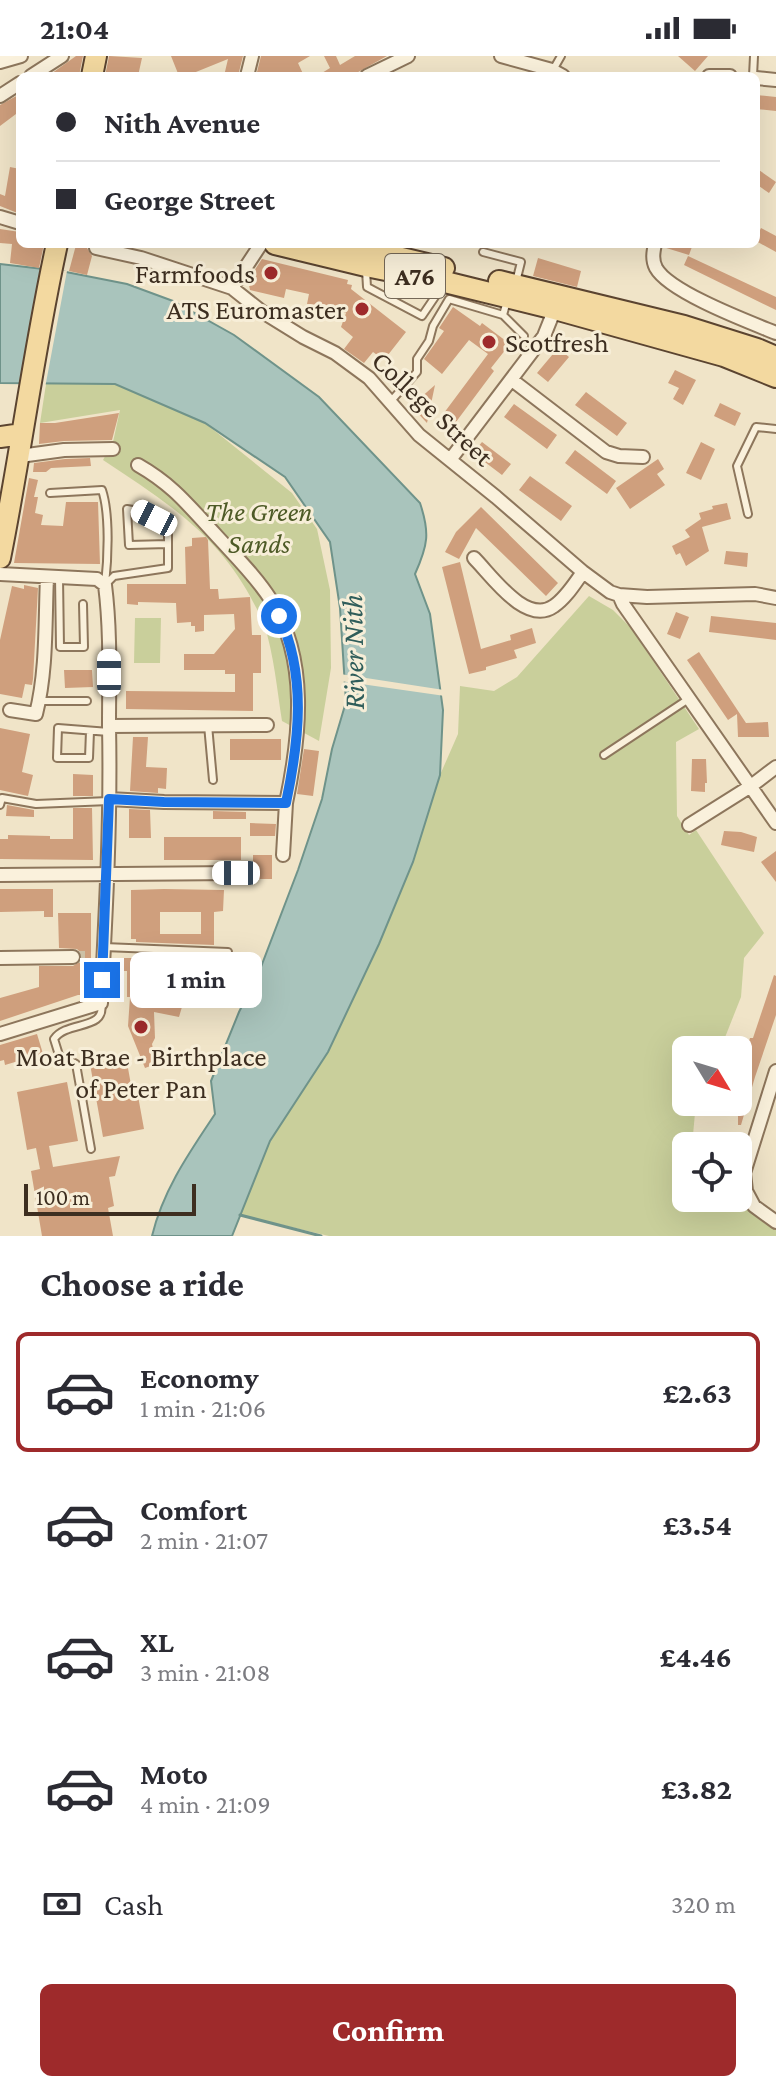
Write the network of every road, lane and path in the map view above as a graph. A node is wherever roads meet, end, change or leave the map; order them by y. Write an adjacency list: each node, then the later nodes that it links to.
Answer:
1 (21, 56): 5 (street)
2 (62, 56): 6 (street)
3 (408, 56): 7 (street)
4 (501, 56): 8 (street)
5 (0, 62)
6 (37, 72)
7 (375, 72)
8 (549, 72)
9 (56, 248): 28 (main road)
10 (96, 248): 18 (street, College Street)
11 (258, 248): 18 (street)
12 (292, 248): 16 (main road, A76)
13 (354, 248): 19 (main road, A76)
14 (654, 248): 21 (street)
15 (483, 252): 19 (lane)
16 (366, 266): 17 (main road, A76); 17 (lane)
17 (445, 282): 19 (main road, A76)
18 (232, 288): 26 (street, College Street)
19 (509, 299): 20 (main road, A76); 22 (lane); 26 (lane)
20 (558, 302): 23 (main road, A76); 24 (main road, A76); 25 (street)
21 (776, 333)
22 (524, 336)
23 (776, 357)
24 (776, 377)
25 (512, 380): 32 (street); 33 (street)
26 (390, 402): 33 (street, College Street)
27 (776, 429): 36 (lane)
28 (22, 434): 29 (main road); 31 (main road)
29 (0, 437)
30 (113, 449): 31 (street)
31 (20, 456): 38 (main road)
32 (643, 457)
33 (450, 460): 40 (street, College Street)
34 (138, 465): 60 (street)
35 (50, 493): 43 (lane)
36 (748, 514)
37 (168, 544): 37 (lane); 43 (lane)
38 (0, 558)
39 (474, 558): 40 (street)
40 (583, 572): 44 (street, College Street)
41 (0, 574): 42 (street)
42 (53, 577): 43 (street); 46 (lane); 48 (street)
43 (106, 590): 53 (street)
44 (619, 595): 45 (street, College Street); 47 (street)
45 (776, 598)
46 (83, 604)
47 (690, 698): 55 (lane); 58 (street)
48 (39, 701): 49 (lane); 50 (street)
49 (87, 701)
50 (10, 710)
51 (208, 725): 52 (street); 53 (street); 57 (lane)
52 (267, 725)
53 (110, 729): 54 (lane); 59 (street)
54 (90, 731): 54 (lane)
55 (604, 755)
56 (776, 767): 58 (street)
57 (213, 780)
58 (751, 786): 62 (street); 63 (street)
59 (109, 800): 60 (street); 61 (lane); 66 (street)
60 (286, 803): 64 (street)
61 (0, 805)
62 (776, 823)
63 (689, 825)
64 (283, 855)
65 (236, 873): 66 (street)
66 (107, 874): 67 (street); 70 (street)
67 (0, 875)
68 (168, 950): 69 (lane); 70 (lane); 73 (lane)
69 (228, 952)
70 (99, 954): 74 (street)
71 (73, 957): 72 (street)
72 (0, 958)
73 (167, 990)
74 (101, 1003): 75 (street); 77 (lane)
75 (0, 1034)
76 (776, 1071): 78 (street)
77 (91, 1149)
78 (776, 1222)

